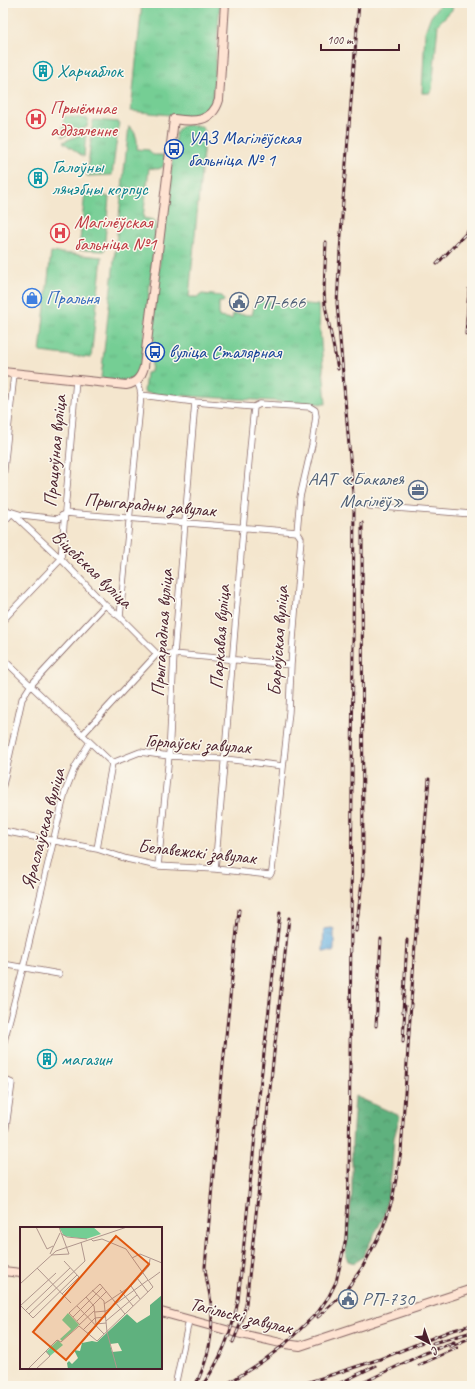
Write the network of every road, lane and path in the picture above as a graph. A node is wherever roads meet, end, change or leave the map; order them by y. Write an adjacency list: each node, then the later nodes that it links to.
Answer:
1 (225, 3): 5 (main road)
2 (3, 372): 3 (main road)
3 (14, 374): 4 (main road); 9 (street)
4 (76, 380): 5 (main road); 13 (street, Працоўная вуліца)
5 (137, 381): 6 (street)
6 (141, 395): 7 (street); 15 (street)
7 (195, 402): 8 (street); 17 (street, Прыгарадная вуліца)
8 (254, 407): 18 (street, Паркавая вуліца); 19 (street, Бароўская вуліца)
9 (3, 479)
10 (370, 506): 14 (street)
11 (3, 510): 12 (street, Прыгарадны завулак)
12 (12, 513): 13 (street, Прыгарадны завулак); 16 (street); 20 (street, Віцебская вуліца)
13 (65, 513): 15 (street, Прыгарадны завулак); 20 (street, Працоўная вуліца)
14 (472, 514)
15 (130, 519): 17 (street, Прыгарадны завулак); 22 (street)
16 (3, 523)
17 (185, 523): 18 (street, Прыгарадны завулак); 25 (street, Прыгарадная вуліца)
18 (242, 528): 19 (street, Прыгарадны завулак); 27 (street, Паркавая вуліца)
19 (297, 532): 28 (street, Бароўская вуліца)
20 (61, 560): 21 (street, Віцебская вуліца); 23 (street)
21 (105, 605): 22 (street, Віцебская вуліца); 29 (street)
22 (120, 617): 24 (street, Віцебская вуліца)
23 (3, 620)
24 (157, 654): 25 (street); 30 (street)
25 (174, 654): 27 (street); 32 (street, Прыгарадная вуліца)
26 (3, 658): 29 (street)
27 (233, 659): 28 (street); 33 (street, Паркавая вуліца)
28 (291, 665): 35 (street, Бароўская вуліца)
29 (31, 686): 30 (street); 36 (street)
30 (83, 734): 31 (street)
31 (90, 742): 34 (street); 38 (street, Яраслаўская вуліца)
32 (169, 756): 33 (street, Горлаўскі завулак); 34 (street, Горлаўскі завулак); 40 (street, Прыгарадная вуліца)
33 (225, 759): 35 (street, Горлаўскі завулак); 41 (street, Паркавая вуліца)
34 (112, 763): 39 (street)
35 (283, 766): 42 (street, Бароўская вуліца)
36 (3, 785)
37 (3, 830): 38 (street, Белавежскі завулак)
38 (54, 840): 39 (street, Белавежскі завулак); 44 (street, Яраслаўская вуліца)
39 (97, 849): 40 (street, Белавежскі завулак)
40 (158, 866): 41 (street, Белавежскі завулак)
41 (215, 869): 42 (street, Белавежскі завулак)
42 (270, 875)
43 (3, 964): 44 (street)
44 (23, 968): 45 (street); 46 (street, Яраслаўская вуліца)
45 (59, 974)
46 (3, 1045)
47 (3, 1079): 48 (street)
48 (3, 1149)
49 (3, 1272): 50 (main road)
50 (20, 1273)
51 (472, 1290): 53 (main road, Тагільскі завулак)
52 (162, 1312): 53 (main road, Тагільскі завулак)
53 (189, 1320): 54 (street)
54 (175, 1386)

